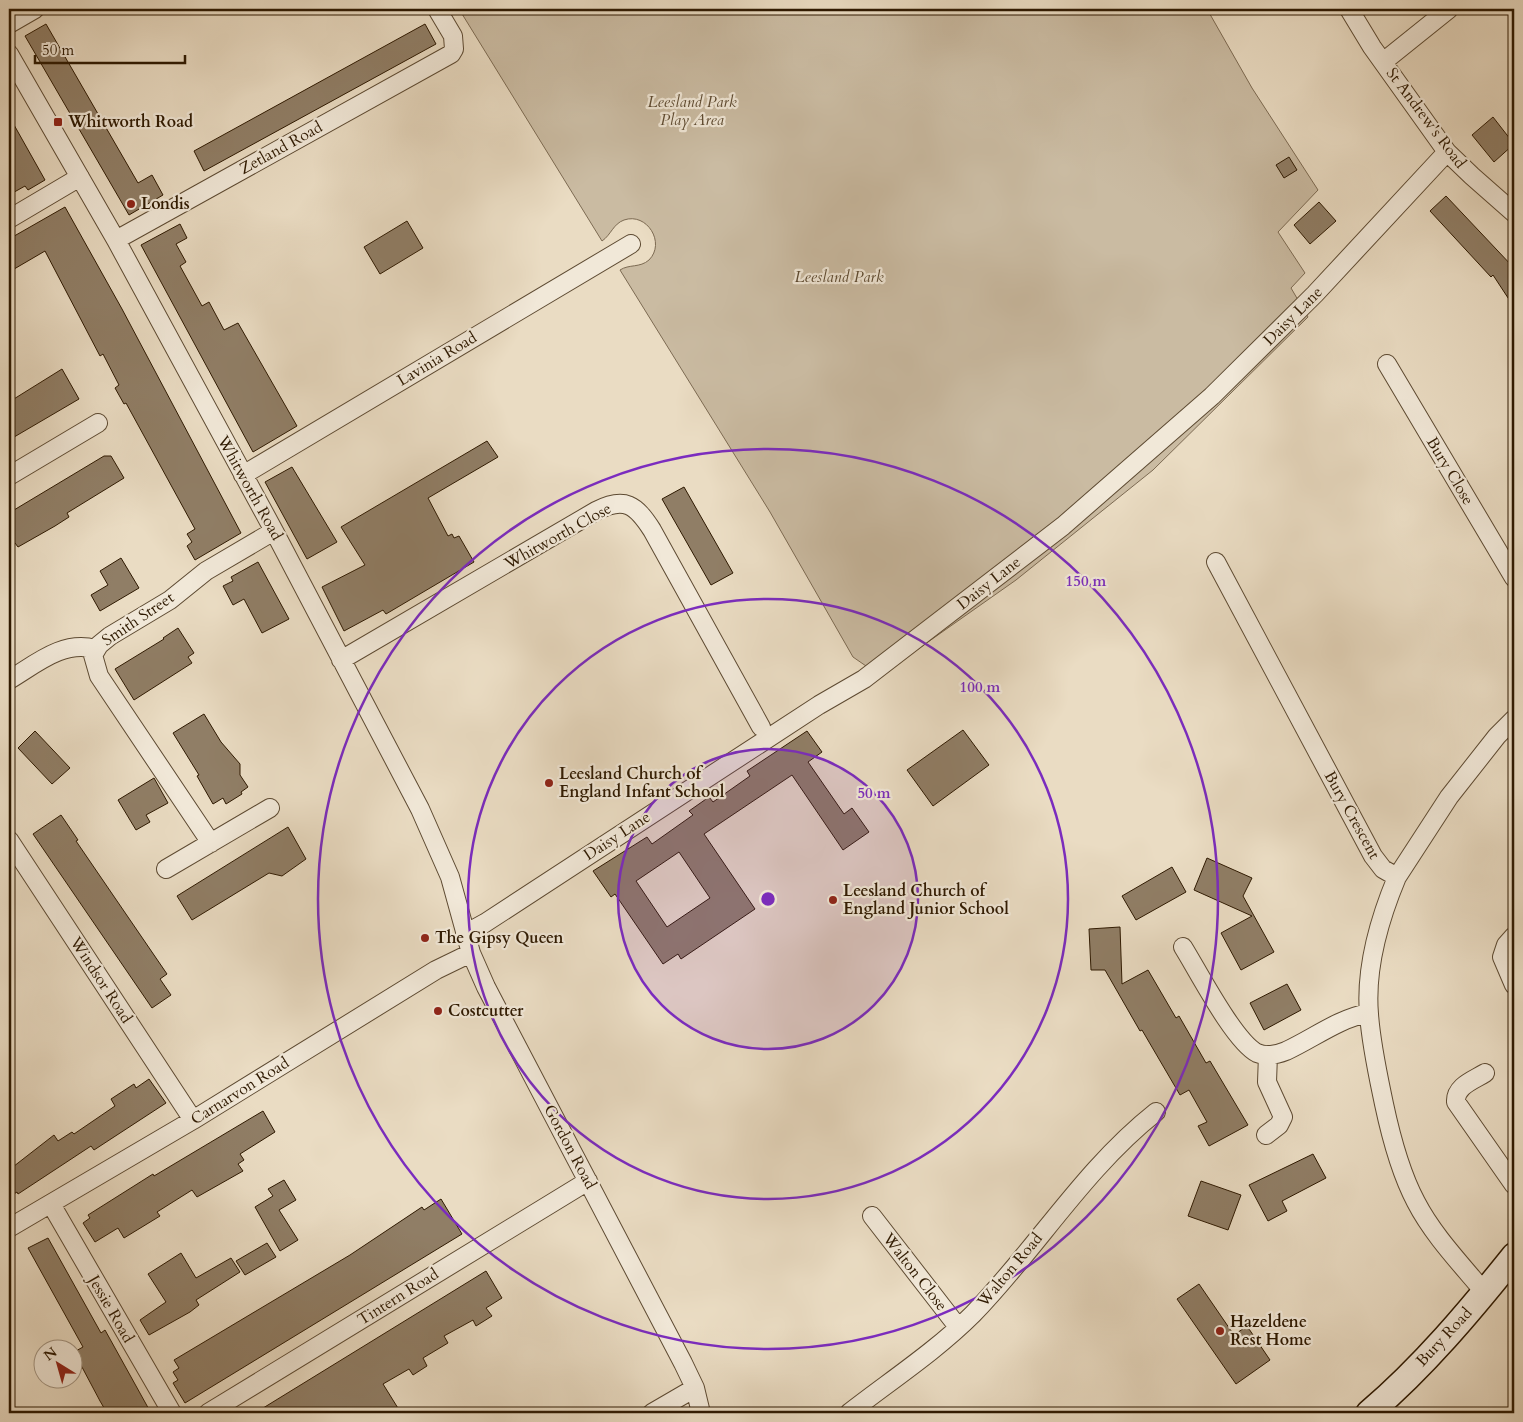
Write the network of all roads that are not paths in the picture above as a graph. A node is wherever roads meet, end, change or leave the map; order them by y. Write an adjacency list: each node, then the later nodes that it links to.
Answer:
1 (35, 9): 5 (street)
2 (437, 9): 12 (street, Zetland Road)
3 (1349, 9): 7 (street, St Andrew's Road)
4 (1449, 9): 7 (street)
5 (9, 24)
6 (9, 54): 9 (street, Whitworth Road)
7 (1383, 62): 8 (street, St Andrew's Road)
8 (1447, 152): 10 (street, St Andrew's Road); 32 (street, Daisy Lane)
9 (80, 178): 11 (street); 12 (street, Whitworth Road)
10 (1514, 213)
11 (9, 219)
12 (116, 240): 16 (street, Whitworth Road)
13 (631, 244): 16 (street, Lavinia Road)
14 (1387, 364): 20 (street, Bury Close)
15 (98, 423): 17 (street)
16 (243, 475): 18 (street, Whitworth Road)
17 (9, 476)
18 (274, 531): 21 (street, Smith Street); 22 (street, Whitworth Road)
19 (1216, 562): 31 (street, Bury Crescent)
20 (1514, 578)
21 (95, 649): 23 (street); 28 (street, Smith Street)
22 (341, 660): 25 (street, Whitworth Close); 30 (street, Whitworth Road)
23 (9, 680)
24 (1514, 719): 31 (street)
25 (761, 728)
26 (270, 808): 28 (street)
27 (9, 840): 41 (street, Windsor Road)
28 (211, 843): 29 (street)
29 (166, 869)
30 (450, 877): 32 (street, Gordon Road)
31 (1396, 877): 37 (street)
32 (465, 934): 35 (street, Gordon Road)
33 (1514, 936): 36 (street)
34 (1184, 947): 38 (street)
35 (471, 953): 41 (street, Carnarvon Road); 43 (street, Gordon Road)
36 (1514, 985)
37 (1368, 1013): 38 (street); 49 (street)
38 (1268, 1055): 42 (street)
39 (1485, 1073): 44 (street)
40 (1156, 1112): 50 (street, Walton Road)
41 (193, 1120): 45 (street, Carnarvon Road)
42 (1266, 1135)
43 (588, 1181): 51 (street, Gordon Road); 53 (street, Tintern Road)
44 (1514, 1185)
45 (51, 1204): 47 (street, Carnarvon Road); 52 (street, Jessie Road)
46 (872, 1216): 50 (street, Walton Close)
47 (10, 1224)
48 (1514, 1256): 49 (main road, Bury Road)
49 (1485, 1293): 57 (main road, Bury Road)
50 (958, 1327): 56 (street, Walton Road)
51 (695, 1388): 54 (street); 55 (street, Gordon Road)
52 (172, 1413)
53 (208, 1413)
54 (652, 1413)
55 (701, 1413)
56 (849, 1413)
57 (1369, 1413)

